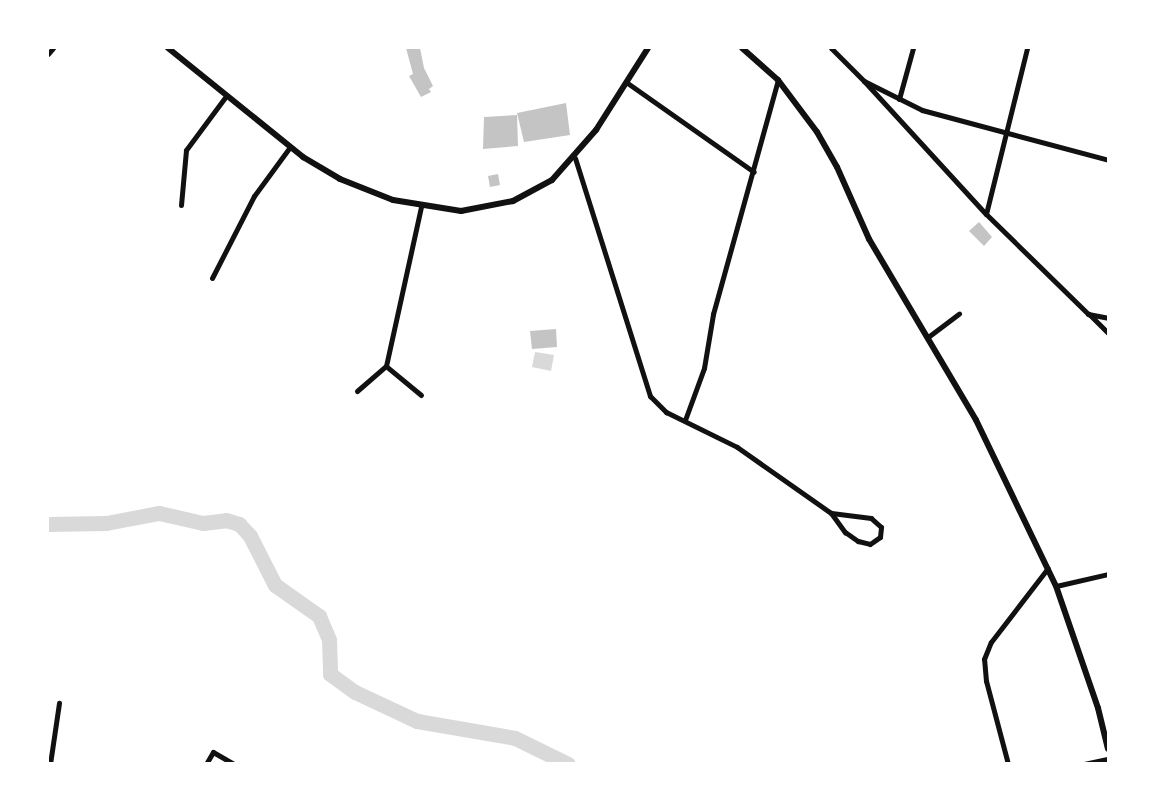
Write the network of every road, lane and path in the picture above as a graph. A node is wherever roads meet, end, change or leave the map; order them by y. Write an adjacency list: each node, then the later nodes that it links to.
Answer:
1 (53, 48): 8 (street)
2 (168, 48): 12 (street)
3 (648, 48): 11 (street)
4 (743, 48): 9 (street)
5 (831, 48): 10 (street)
6 (913, 48): 13 (street)
7 (1027, 48): 14 (street)
8 (48, 54)
9 (778, 80): 18 (street); 27 (street)
10 (864, 81): 13 (street); 21 (street)
11 (626, 82): 16 (street); 18 (street)
12 (226, 96): 15 (street); 19 (street)
13 (899, 99): 14 (street)
14 (1005, 134): 17 (street); 21 (street)
15 (290, 147): 20 (street); 22 (street)
16 (575, 158): 20 (street); 31 (street)
17 (1108, 160)
18 (754, 172): 31 (street)
19 (181, 206)
20 (421, 207): 28 (street)
21 (986, 214): 24 (street)
22 (212, 278)
23 (959, 314): 27 (street)
24 (1088, 314): 25 (street); 26 (street)
25 (1108, 318)
26 (1108, 333)
27 (928, 337): 33 (street)
28 (386, 366): 29 (street); 30 (street)
29 (357, 392)
30 (420, 395)
31 (686, 420): 32 (street)
32 (831, 513): 32 (street)
33 (1048, 568): 35 (street); 42 (street)
34 (1108, 574): 35 (street)
35 (1056, 586): 37 (street)
36 (59, 703): 39 (street)
37 (1108, 749)
38 (1108, 759): 43 (street)
39 (50, 764)
40 (206, 764): 41 (street)
41 (234, 764)
42 (1008, 764)
43 (1084, 764)

